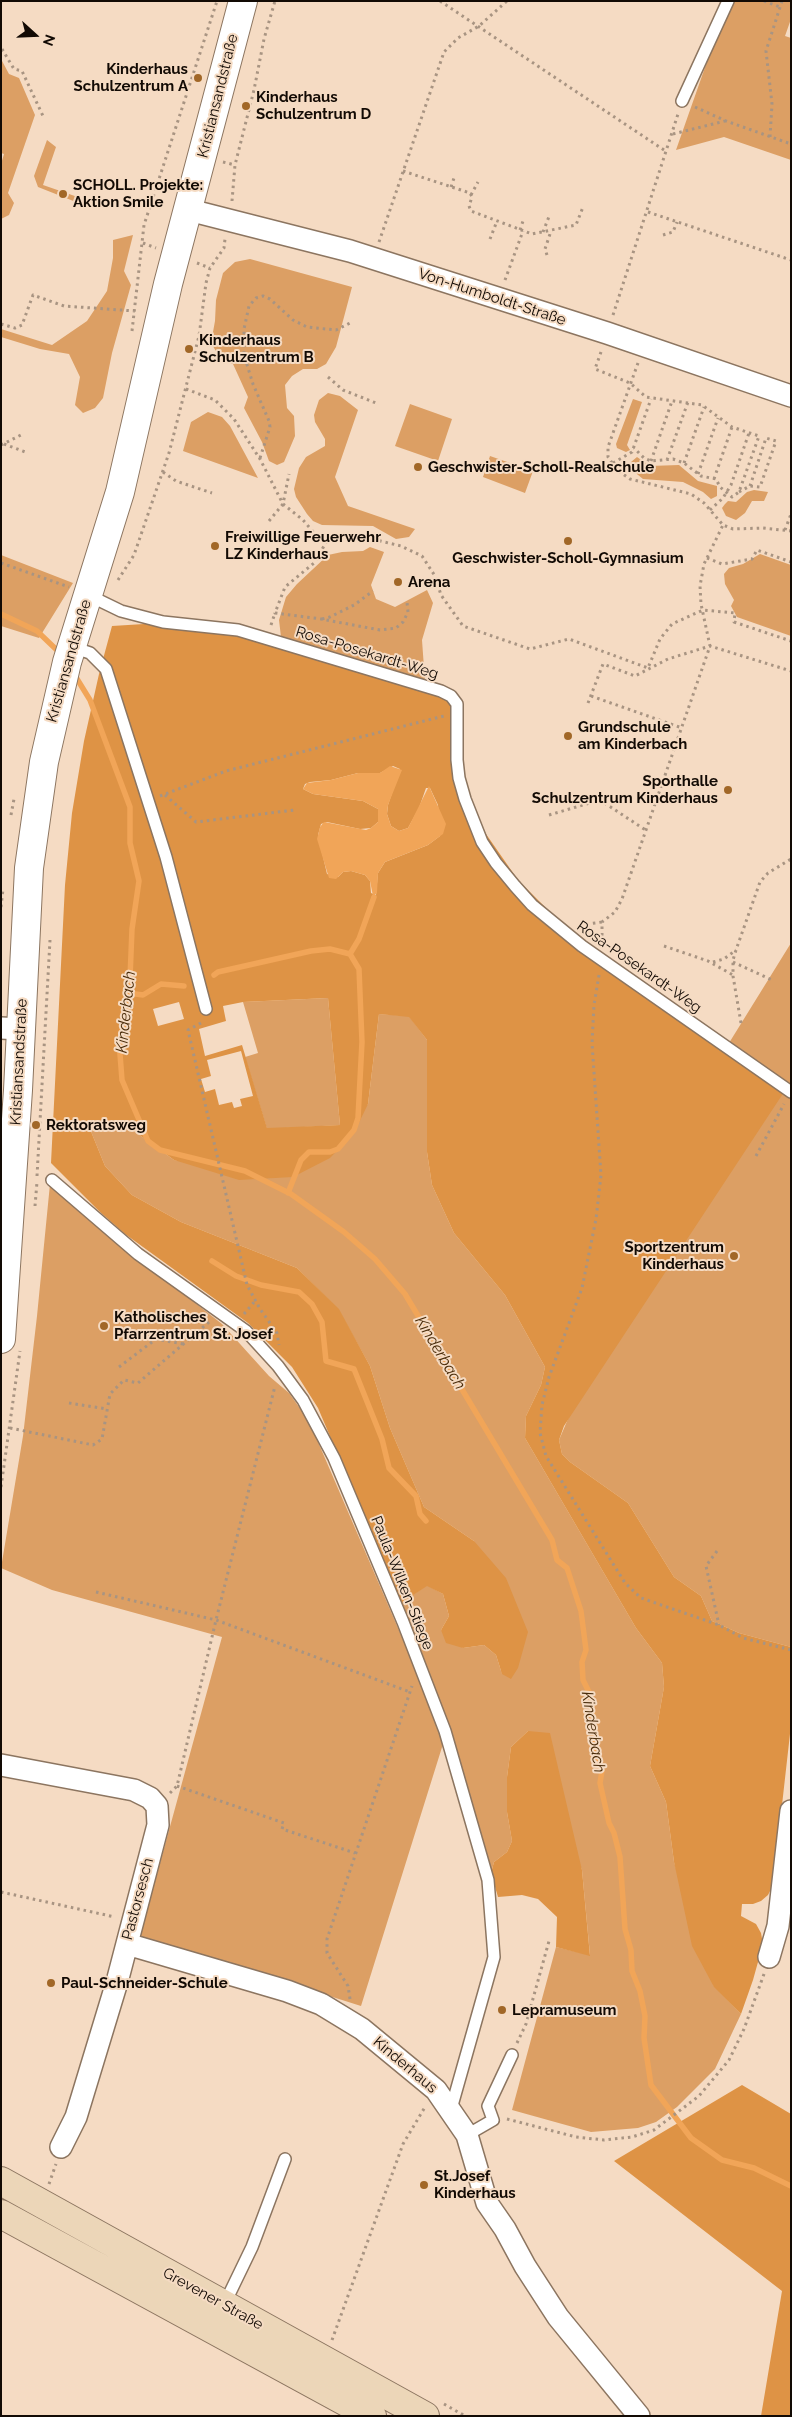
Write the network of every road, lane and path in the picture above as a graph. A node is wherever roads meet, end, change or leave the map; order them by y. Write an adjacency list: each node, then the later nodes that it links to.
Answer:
1 (217, 1): 41 (path)
2 (243, 1): 25 (street, Kristiansandstraße)
3 (275, 1): 29 (path)
4 (440, 1): 10 (path)
5 (507, 1): 10 (path)
6 (728, 1): 12 (lane)
7 (764, 1): 9 (path)
8 (782, 1): 9 (path)
9 (780, 7): 16 (path)
10 (479, 26): 18 (path); 19 (path)
11 (2, 49): 13 (path)
12 (682, 101): 14 (path); 15 (path)
13 (42, 116)
14 (726, 121): 15 (path); 16 (path)
15 (672, 134): 18 (path)
16 (770, 137): 17 (path)
17 (791, 144)
18 (667, 152): 26 (path)
19 (403, 171): 22 (path); 38 (path)
20 (455, 175): 22 (path)
21 (478, 182): 23 (path)
22 (451, 187): 23 (path)
23 (472, 195): 30 (path)
24 (583, 207): 33 (path)
25 (189, 210): 29 (street, Von-Humboldt-Straße); 88 (street, Kristiansandstraße)
26 (648, 212): 31 (path); 44 (path)
27 (550, 214): 34 (path)
28 (524, 218): 32 (path)
29 (229, 221): 38 (street, Von-Humboldt-Straße); 49 (path)
30 (497, 221): 32 (path); 36 (path)
31 (677, 222): 35 (path); 39 (path)
32 (521, 230): 34 (path); 40 (path)
33 (552, 231): 34 (path); 37 (path)
34 (543, 232)
35 (663, 235)
36 (490, 240)
37 (547, 255)
38 (373, 259): 40 (street, Von-Humboldt-Straße)
39 (791, 260)
40 (498, 299): 44 (street, Von-Humboldt-Straße)
41 (135, 311): 43 (path); 45 (path)
42 (352, 322): 63 (path)
43 (1, 324)
44 (607, 333): 46 (street, Von-Humboldt-Straße); 48 (path)
45 (130, 339)
46 (644, 346): 48 (path); 50 (street, Von-Humboldt-Straße)
47 (328, 377): 54 (path)
48 (630, 383): 51 (path); 67 (path)
49 (186, 389): 63 (path); 68 (path)
50 (791, 396)
51 (651, 399): 52 (path); 61 (path)
52 (672, 401): 53 (path); 65 (path)
53 (688, 402): 55 (path); 64 (path)
54 (376, 404)
55 (704, 407): 56 (path); 66 (path)
56 (718, 418): 57 (path); 70 (path)
57 (732, 427): 58 (path); 71 (path)
58 (749, 433): 73 (path); 75 (path)
59 (23, 434): 60 (path)
60 (3, 444): 62 (path)
61 (634, 448): 65 (path); 67 (path)
62 (28, 453)
63 (260, 459): 76 (path)
64 (667, 460): 65 (path); 66 (path)
65 (652, 461)
66 (684, 463): 70 (path)
67 (612, 464): 77 (path)
68 (162, 472): 74 (path); 88 (path)
69 (289, 474): 76 (path)
70 (698, 474): 71 (path)
71 (714, 479): 75 (path)
72 (750, 486): 72 (path); 73 (path)
73 (739, 492): 75 (path)
74 (212, 493)
75 (726, 493): 77 (path)
76 (283, 504): 79 (path); 83 (path)
77 (710, 510): 80 (path)
78 (791, 514): 81 (path)
79 (269, 521)
80 (724, 525): 81 (path); 84 (path)
81 (785, 530): 82 (path)
82 (791, 531)
83 (327, 541): 91 (path); 95 (path)
84 (706, 558): 85 (path); 90 (path)
85 (791, 562)
86 (1, 563): 88 (path)
87 (373, 591): 91 (path)
88 (81, 592): 93 (street, Kristiansandstraße); 110 (lane, Rosa-Posekardt-Weg)
89 (406, 602): 91 (path)
90 (703, 610): 92 (path); 94 (path); 95 (path)
91 (321, 619)
92 (791, 641)
93 (75, 646): 102 (lane); 117 (street, Kristiansandstraße)
94 (710, 646): 95 (path); 96 (path); 105 (path)
95 (648, 668): 97 (path)
96 (791, 670)
97 (591, 696): 98 (path); 100 (path)
98 (588, 703)
99 (436, 716): 101 (path)
100 (682, 728)
101 (165, 795): 102 (path); 103 (path)
102 (148, 800): 115 (lane)
103 (295, 810)
104 (549, 816): 105 (path)
105 (647, 831): 110 (path)
106 (791, 859): 109 (path)
107 (50, 931): 120 (path)
108 (664, 946): 112 (path)
109 (736, 950): 111 (path); 112 (path)
110 (602, 961): 118 (lane, Rosa-Posekardt-Weg); 133 (path)
111 (733, 962): 113 (path); 114 (path)
112 (712, 963): 113 (path)
113 (733, 976): 116 (path)
114 (774, 980)
115 (206, 1009): 126 (path)
116 (741, 1023)
117 (11, 1028): 123 (street, Kristiansandstraße)
118 (791, 1092): 119 (path)
119 (756, 1156)
120 (38, 1168)
121 (52, 1180): 122 (lane, Paula-Wilken-Stiege)
122 (218, 1310): 124 (path); 126 (lane, Paula-Wilken-Stiege)
123 (1, 1339)
124 (184, 1344): 125 (path); 128 (path)
125 (119, 1367)
126 (280, 1369): 132 (path); 135 (lane, Paula-Wilken-Stiege)
127 (69, 1403): 128 (path)
128 (107, 1409): 129 (path)
129 (10, 1428)
130 (717, 1551): 133 (path)
131 (96, 1592): 132 (path)
132 (216, 1620): 136 (path); 138 (path)
133 (719, 1625): 134 (path)
134 (791, 1650)
135 (419, 1664): 136 (path); 150 (lane, Paula-Wilken-Stiege)
136 (410, 1692): 141 (path)
137 (1, 1765): 139 (street)
138 (177, 1786): 139 (path); 141 (path)
139 (157, 1806): 143 (street, Pastorsesch)
140 (791, 1812): 146 (street)
141 (355, 1853): 147 (path)
142 (1, 1892): 143 (path)
143 (132, 1922): 145 (street, Pastorsesch)
144 (549, 1941): 148 (path)
145 (126, 1944): 147 (street, Kinderhaus); 153 (street, Pastorsesch)
146 (769, 1957): 151 (path)
147 (349, 2020): 149 (street, Kinderhaus)
148 (512, 2055): 151 (lane)
149 (436, 2090): 150 (street, Kinderhaus); 159 (path)
150 (451, 2109): 152 (street, Kinderhaus)
151 (493, 2120): 152 (lane)
152 (467, 2135): 162 (street, Kinderhaus)
153 (61, 2147): 156 (path)
154 (285, 2159): 158 (lane)
155 (1, 2182): 156 (main road, Grevener Straße)
156 (39, 2202): 158 (main road, Grevener Straße)
157 (1, 2214): 160 (main road, Grevener Straße)
158 (224, 2305): 159 (main road, Grevener Straße)
159 (322, 2359): 161 (main road, Grevener Straße)
160 (372, 2416)
161 (425, 2416)
162 (639, 2416)

